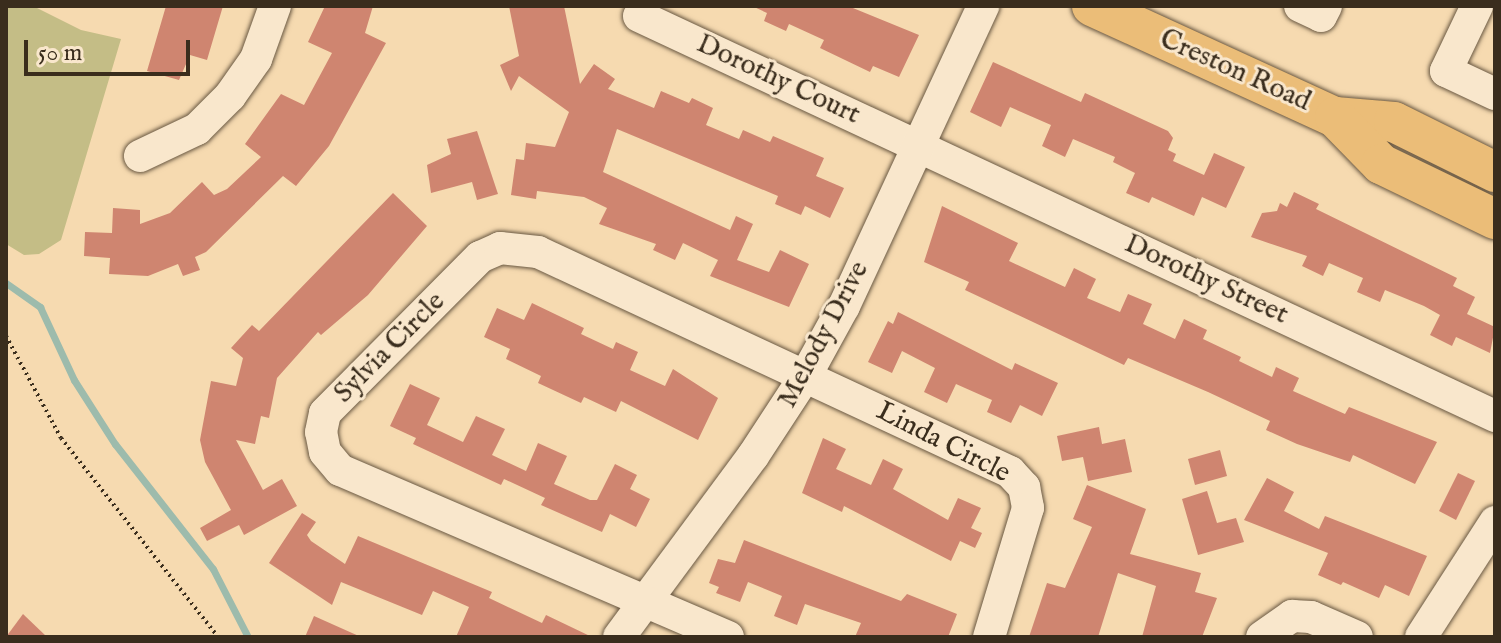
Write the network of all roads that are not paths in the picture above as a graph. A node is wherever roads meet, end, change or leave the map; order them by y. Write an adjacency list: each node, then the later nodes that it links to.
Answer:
1 (275, 6): 11 (street)
2 (983, 6): 10 (street, Melody Drive)
3 (1092, 6): 9 (main road, Creston Road)
4 (1300, 6): 5 (street)
5 (1326, 6)
6 (1477, 6): 8 (street)
7 (639, 16): 10 (street, Dorothy Court)
8 (1495, 94)
9 (1335, 117): 12 (main road, Creston Road); 13 (main road, Creston Road)
10 (916, 145): 14 (street, Melody Drive); 15 (street, Dorothy Street)
11 (140, 156)
12 (1495, 172)
13 (1495, 219)
14 (806, 375): 17 (street, Melody Drive); 17 (street, Sylvia Circle); 21 (street, Linda Circle)
15 (1495, 416)
16 (1495, 522): 23 (street)
17 (642, 601): 19 (street, Melody Drive); 20 (street)
18 (1266, 632): 22 (street)
19 (619, 637)
20 (728, 637)
21 (989, 637)
22 (1357, 637)
23 (1421, 637)

